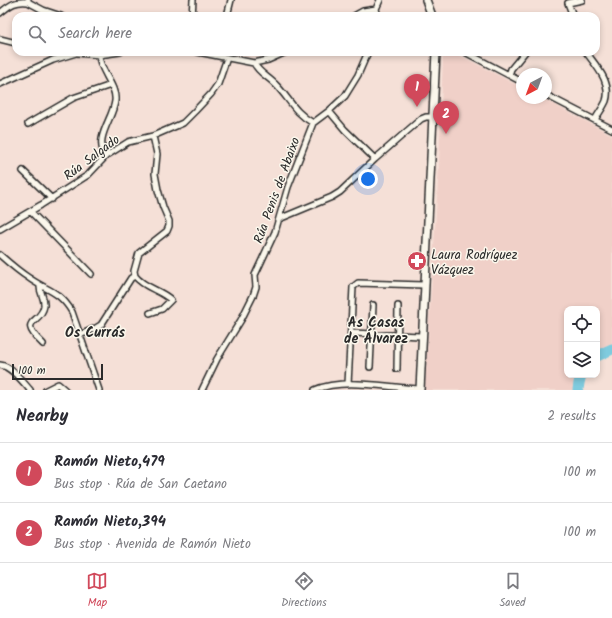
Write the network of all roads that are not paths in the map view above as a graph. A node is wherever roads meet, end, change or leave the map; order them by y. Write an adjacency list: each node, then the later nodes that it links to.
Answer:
1 (193, 0): 9 (street)
2 (231, 0): 10 (street)
3 (380, 0): 7 (street)
4 (426, 0): 13 (main road)
5 (582, 0): 14 (street)
6 (28, 1): 8 (street); 15 (street)
7 (376, 9): 11 (street); 12 (street)
8 (49, 12)
9 (192, 12)
10 (228, 12)
11 (361, 12)
12 (377, 12)
13 (430, 12)
14 (571, 12)
15 (0, 13)
16 (0, 39): 17 (street)
17 (12, 42)
18 (67, 56): 30 (street)
19 (99, 56): 31 (street)
20 (225, 56): 27 (street); 39 (street, Rúa Salgado)
21 (277, 56): 27 (street)
22 (366, 56): 33 (street)
23 (436, 56): 34 (main road)
24 (472, 56): 28 (street)
25 (522, 56): 28 (street)
26 (589, 56): 35 (street)
27 (254, 63): 36 (street)
28 (508, 75): 29 (street)
29 (516, 79)
30 (0, 84)
31 (111, 85): 37 (street); 40 (street)
32 (552, 98): 35 (street)
33 (329, 111): 36 (street); 41 (street)
34 (433, 117): 41 (street); 51 (main road)
35 (595, 120): 38 (street)
36 (313, 123): 45 (street, Rúa Penis de Abaixo)
37 (28, 124)
38 (612, 129)
39 (153, 136): 40 (street, Rúa Salgado); 49 (street)
40 (106, 156): 43 (street, Rúa Salgado)
41 (375, 159): 45 (street)
42 (23, 171): 43 (street)
43 (52, 199): 44 (street, Rúa Salgado)
44 (31, 212): 46 (street, Rúa Salgado); 48 (street)
45 (279, 219): 70 (street, Rúa Penis de Abaixo)
46 (0, 229)
47 (0, 254): 50 (street)
48 (91, 274)
49 (135, 276): 54 (street); 57 (street)
50 (40, 285): 57 (street); 60 (street)
51 (424, 285): 55 (street); 59 (main road)
52 (373, 305): 56 (street)
53 (398, 306): 58 (street)
54 (150, 313)
55 (351, 333): 56 (street); 64 (street)
56 (372, 334): 58 (street); 62 (street)
57 (80, 335): 69 (street)
58 (397, 335): 59 (street); 63 (street)
59 (421, 336): 65 (main road)
60 (43, 344)
61 (0, 365): 66 (street)
62 (370, 368)
63 (397, 369)
64 (348, 384): 65 (street); 71 (street)
65 (420, 389)
66 (30, 390)
67 (46, 390): 68 (street)
68 (65, 390)
69 (100, 390)
70 (202, 390)
71 (315, 390)

